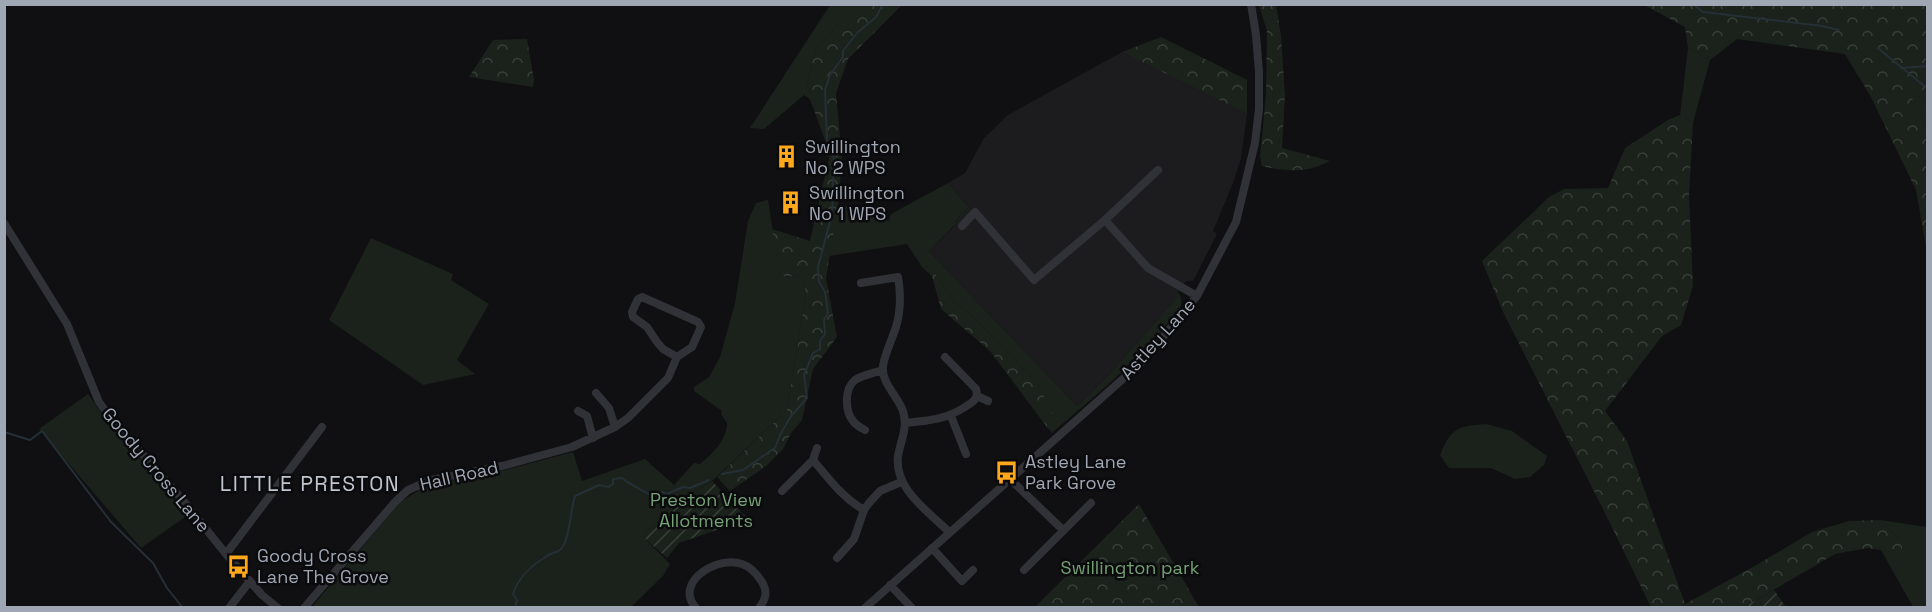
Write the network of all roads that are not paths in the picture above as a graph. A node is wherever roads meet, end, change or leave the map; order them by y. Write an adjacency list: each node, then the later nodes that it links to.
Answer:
1 (1251, 4): 7 (street, Astley Lane)
2 (1158, 170): 3 (street)
3 (1105, 220): 5 (street); 7 (street)
4 (4, 223): 32 (street, Goody Cross Lane)
5 (962, 226)
6 (861, 283): 10 (street)
7 (1197, 296): 24 (street, Astley Lane)
8 (677, 357): 8 (street); 17 (street, Hall Road)
9 (945, 357): 12 (street)
10 (883, 370): 16 (street); 19 (street)
11 (596, 393): 17 (street)
12 (977, 396): 13 (street); 15 (street)
13 (988, 401)
14 (578, 411): 20 (street)
15 (951, 416): 16 (street); 22 (street)
16 (906, 423): 25 (street)
17 (615, 427): 20 (street, Hall Road)
18 (322, 428): 32 (street)
19 (865, 430)
20 (593, 438): 40 (street, Hall Road)
21 (817, 448): 23 (street)
22 (966, 454)
23 (813, 460): 26 (street); 28 (street)
24 (1009, 478): 29 (street); 30 (street, Astley Lane)
25 (902, 482): 28 (street); 30 (street)
26 (782, 492)
27 (1091, 503): 29 (street)
28 (864, 510): 33 (street)
29 (1063, 530): 35 (street)
30 (949, 532): 31 (street, Astley Lane)
31 (932, 548): 34 (street); 37 (street, Astley Lane)
32 (226, 554): 36 (street, Goody Cross Lane)
33 (837, 558)
34 (973, 570)
35 (1024, 570)
36 (250, 581): 38 (street); 39 (street, Goody Cross Lane)
37 (890, 585): 43 (street, Astley Lane); 44 (street)
38 (229, 608)
39 (278, 608)
40 (304, 608)
41 (696, 608): 42 (street)
42 (759, 608)
43 (865, 608)
44 (912, 608)

